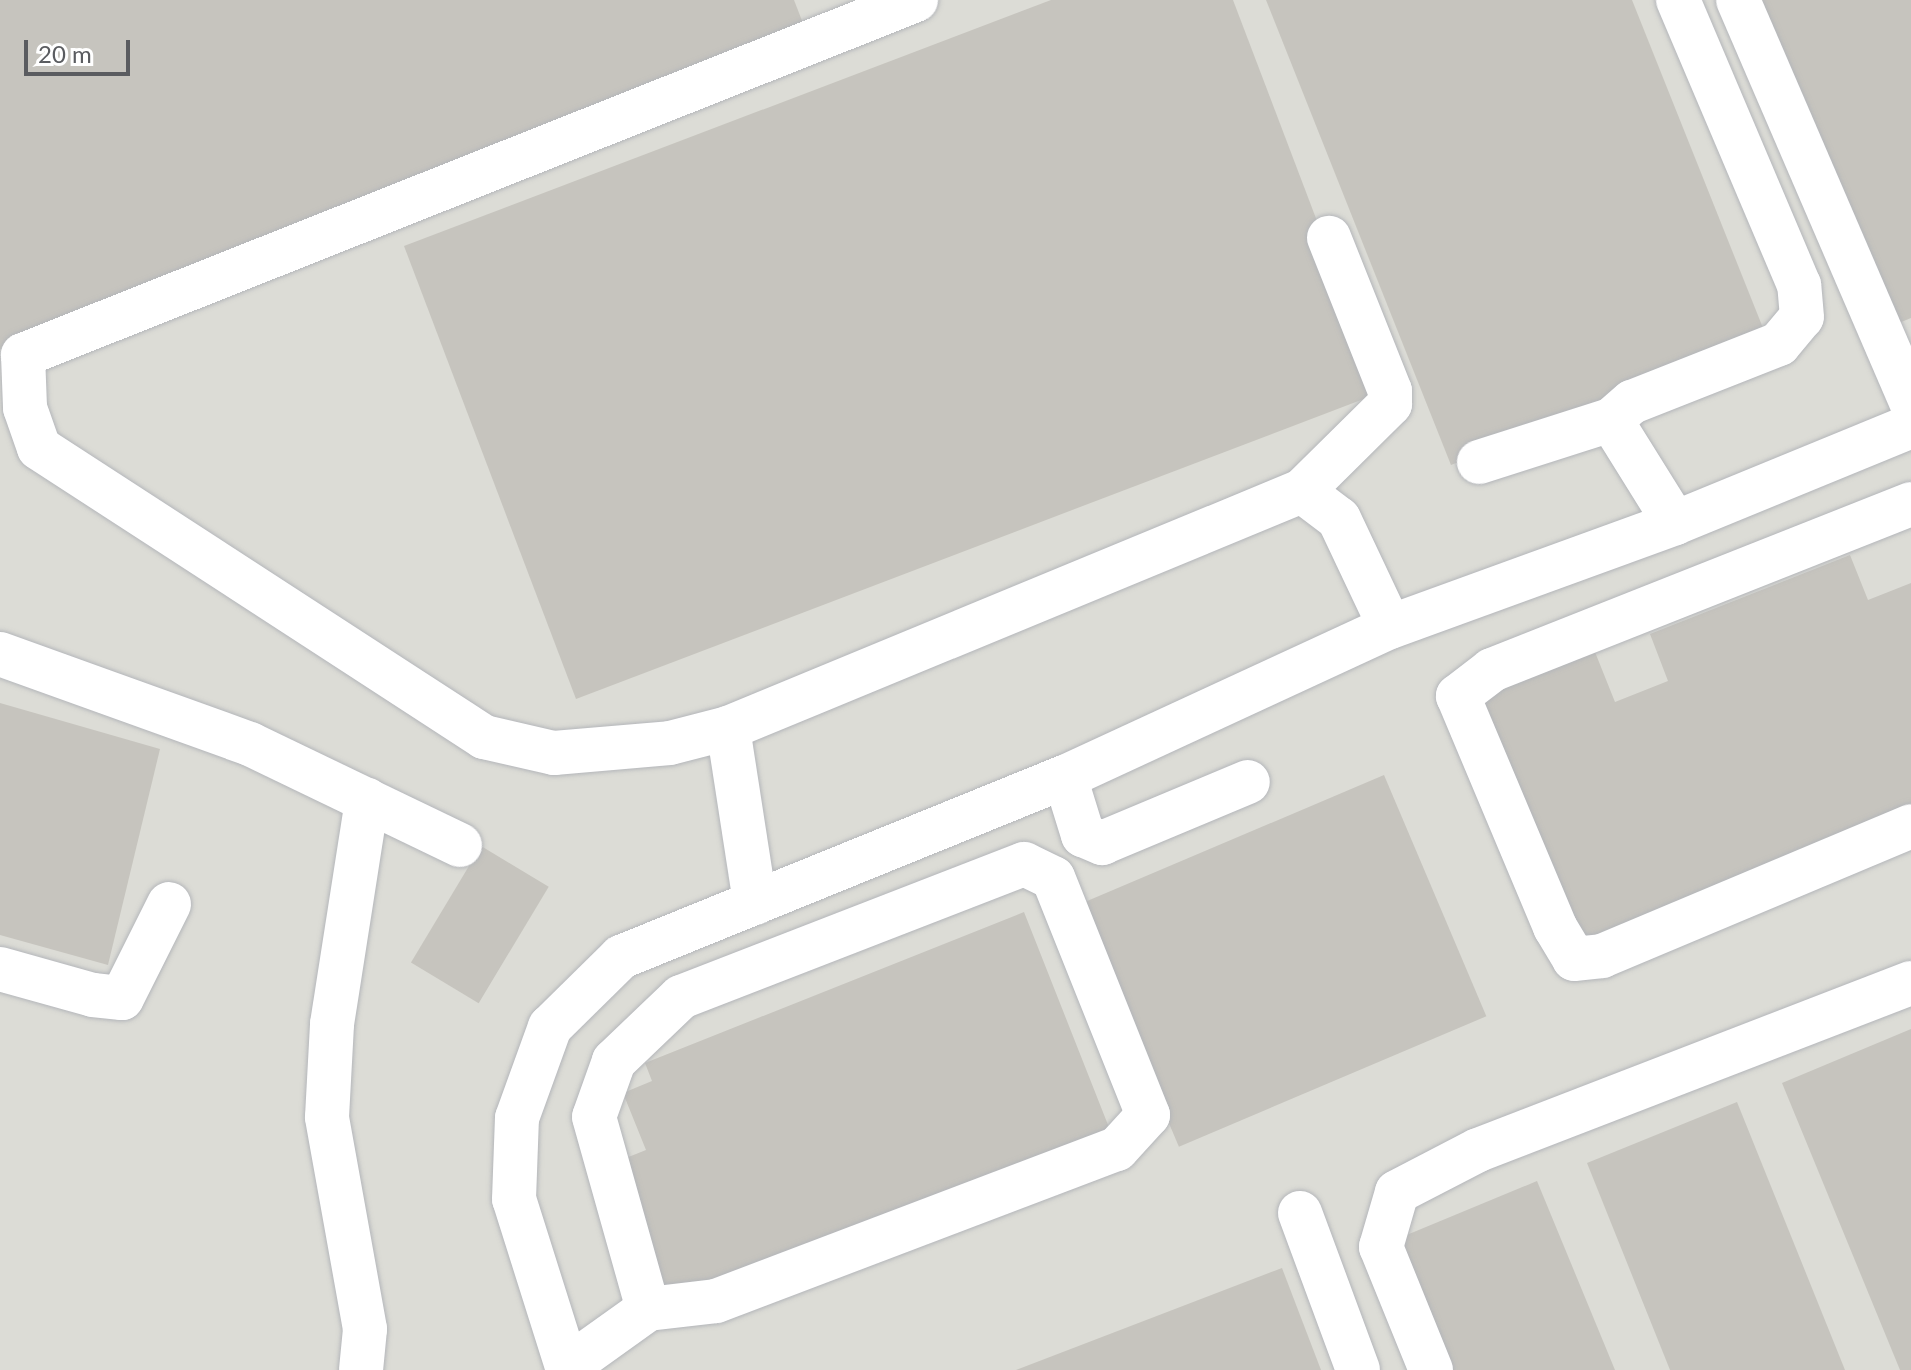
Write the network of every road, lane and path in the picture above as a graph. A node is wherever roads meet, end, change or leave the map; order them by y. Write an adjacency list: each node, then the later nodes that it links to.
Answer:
1 (916, 0): 14 (street)
2 (1678, 0): 6 (street)
3 (1738, 0): 5 (street)
4 (1329, 238): 9 (street)
5 (1911, 402)
6 (1611, 420): 8 (street); 11 (street)
7 (1911, 426): 11 (street)
8 (1479, 462)
9 (1302, 491): 12 (street); 14 (street)
10 (1911, 504): 18 (street)
11 (1675, 523): 12 (street)
12 (1390, 627): 15 (street)
13 (0, 654): 17 (street)
14 (728, 728): 20 (street)
15 (1065, 777): 16 (street); 20 (street)
16 (1248, 782)
17 (367, 800): 19 (street); 27 (street)
18 (1911, 826)
19 (460, 845)
20 (755, 903): 26 (street)
21 (169, 904): 22 (street)
22 (0, 969)
23 (1911, 983): 29 (street)
24 (1300, 1213): 28 (street)
25 (648, 1309): 25 (street); 26 (street)
26 (567, 1368)
27 (361, 1370)
28 (1358, 1370)
29 (1431, 1370)

